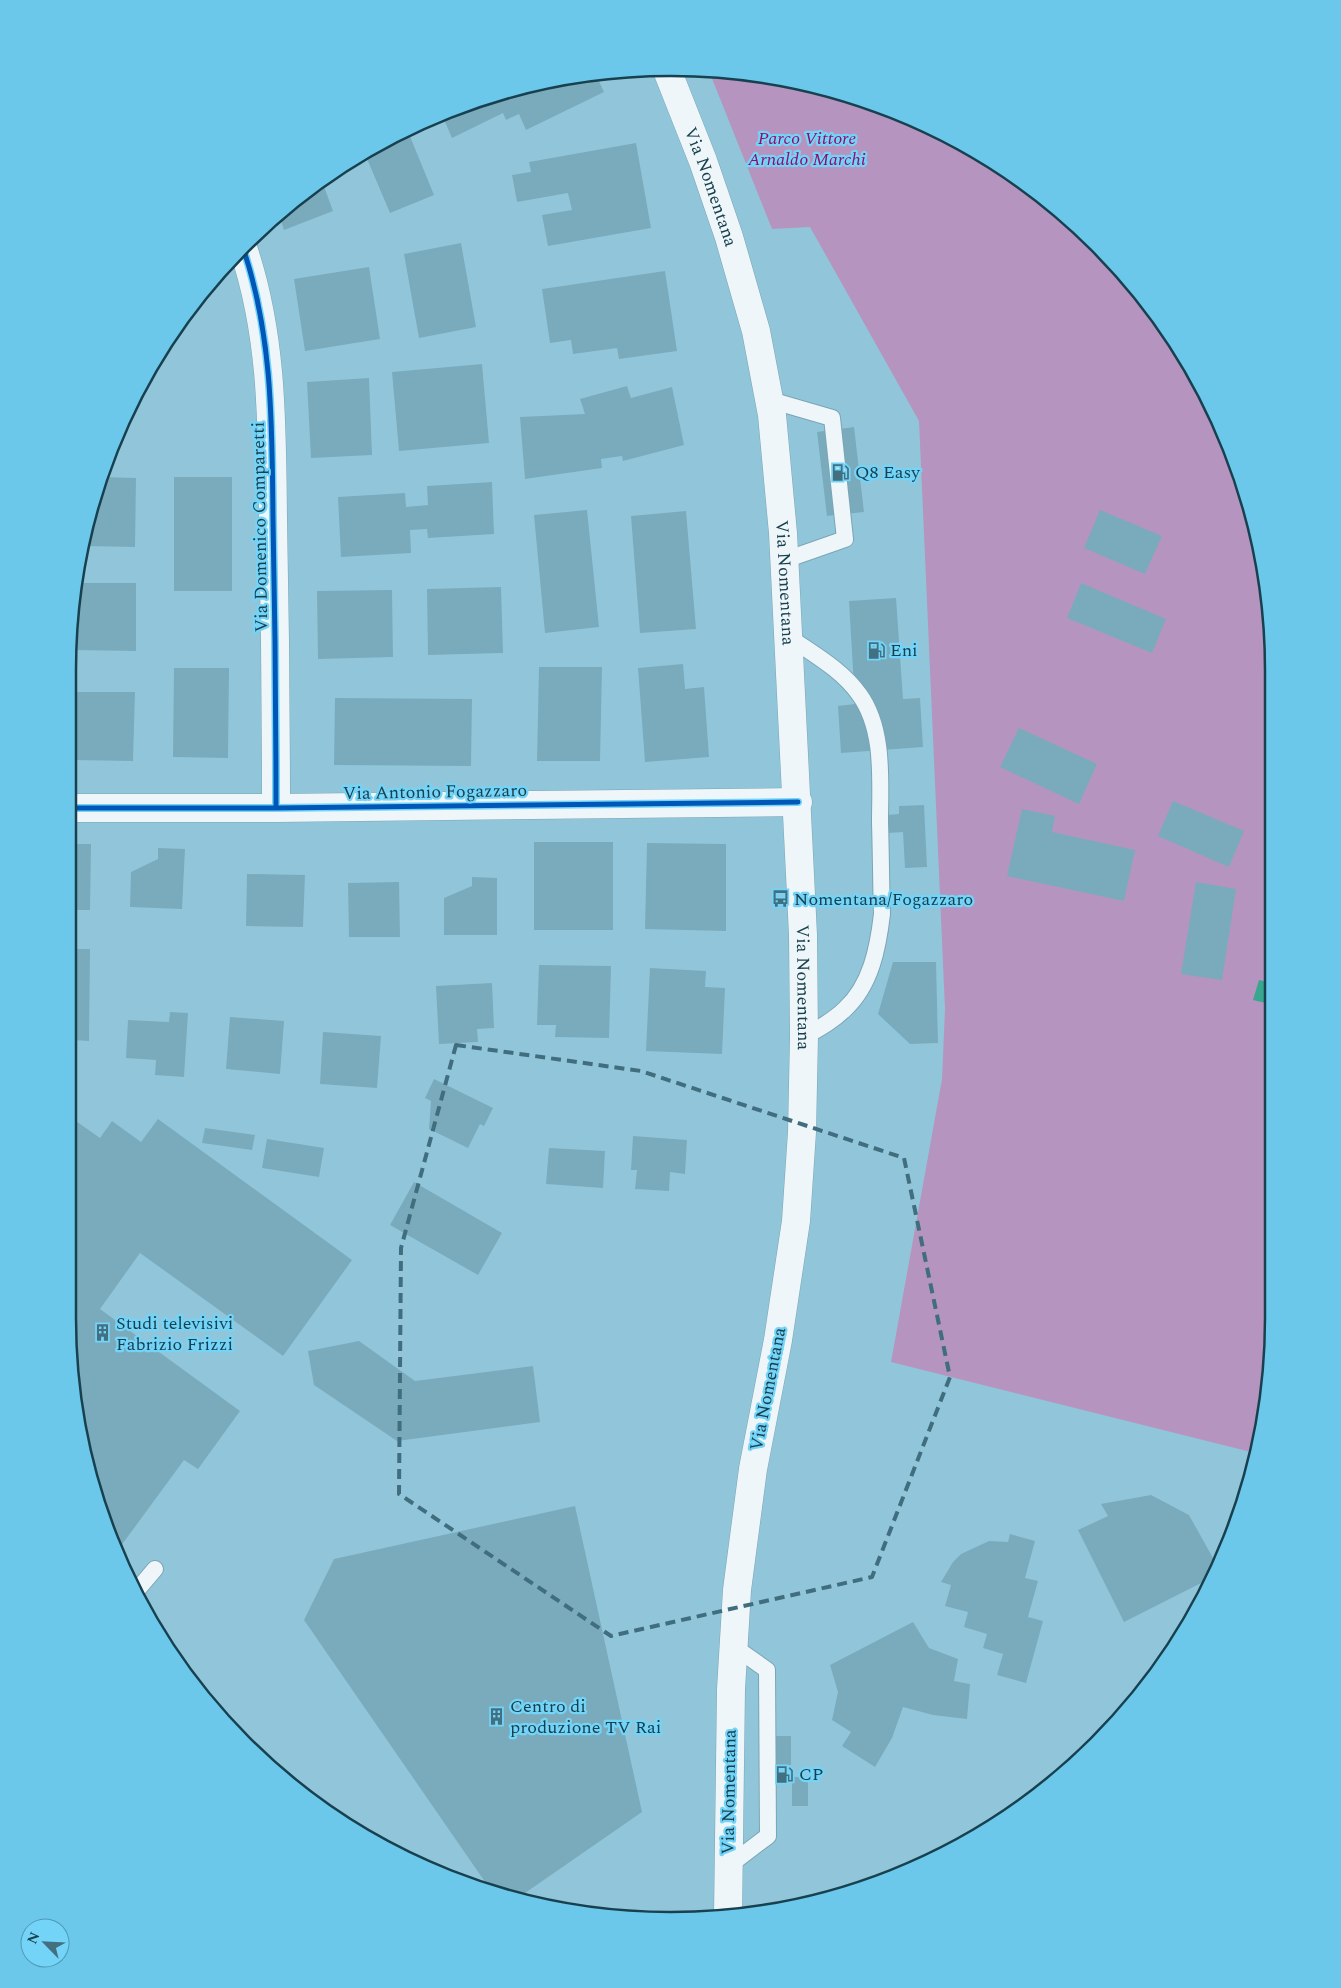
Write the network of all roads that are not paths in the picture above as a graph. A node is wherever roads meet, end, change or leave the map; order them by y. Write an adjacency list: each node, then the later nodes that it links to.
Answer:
1 (669, 76): 3 (main road, Via Nomentana)
2 (245, 256): 8 (main road, Via Domenico Comparetti)
3 (770, 400): 4 (main road, Via Nomentana); 4 (lane)
4 (784, 560): 5 (main road, Via Nomentana)
5 (789, 636): 6 (main road, Via Nomentana); 9 (lane)
6 (798, 802): 8 (main road, Via Antonio Fogazzaro); 9 (main road, Via Nomentana)
7 (76, 808): 8 (main road, Via Antonio Fogazzaro)
8 (276, 808)
9 (804, 1038): 12 (main road, Via Nomentana)
10 (154, 1569): 11 (lane)
11 (141, 1585)
12 (733, 1646): 13 (main road, Via Nomentana); 13 (lane)
13 (727, 1867): 14 (main road, Via Nomentana)
14 (728, 1909)

